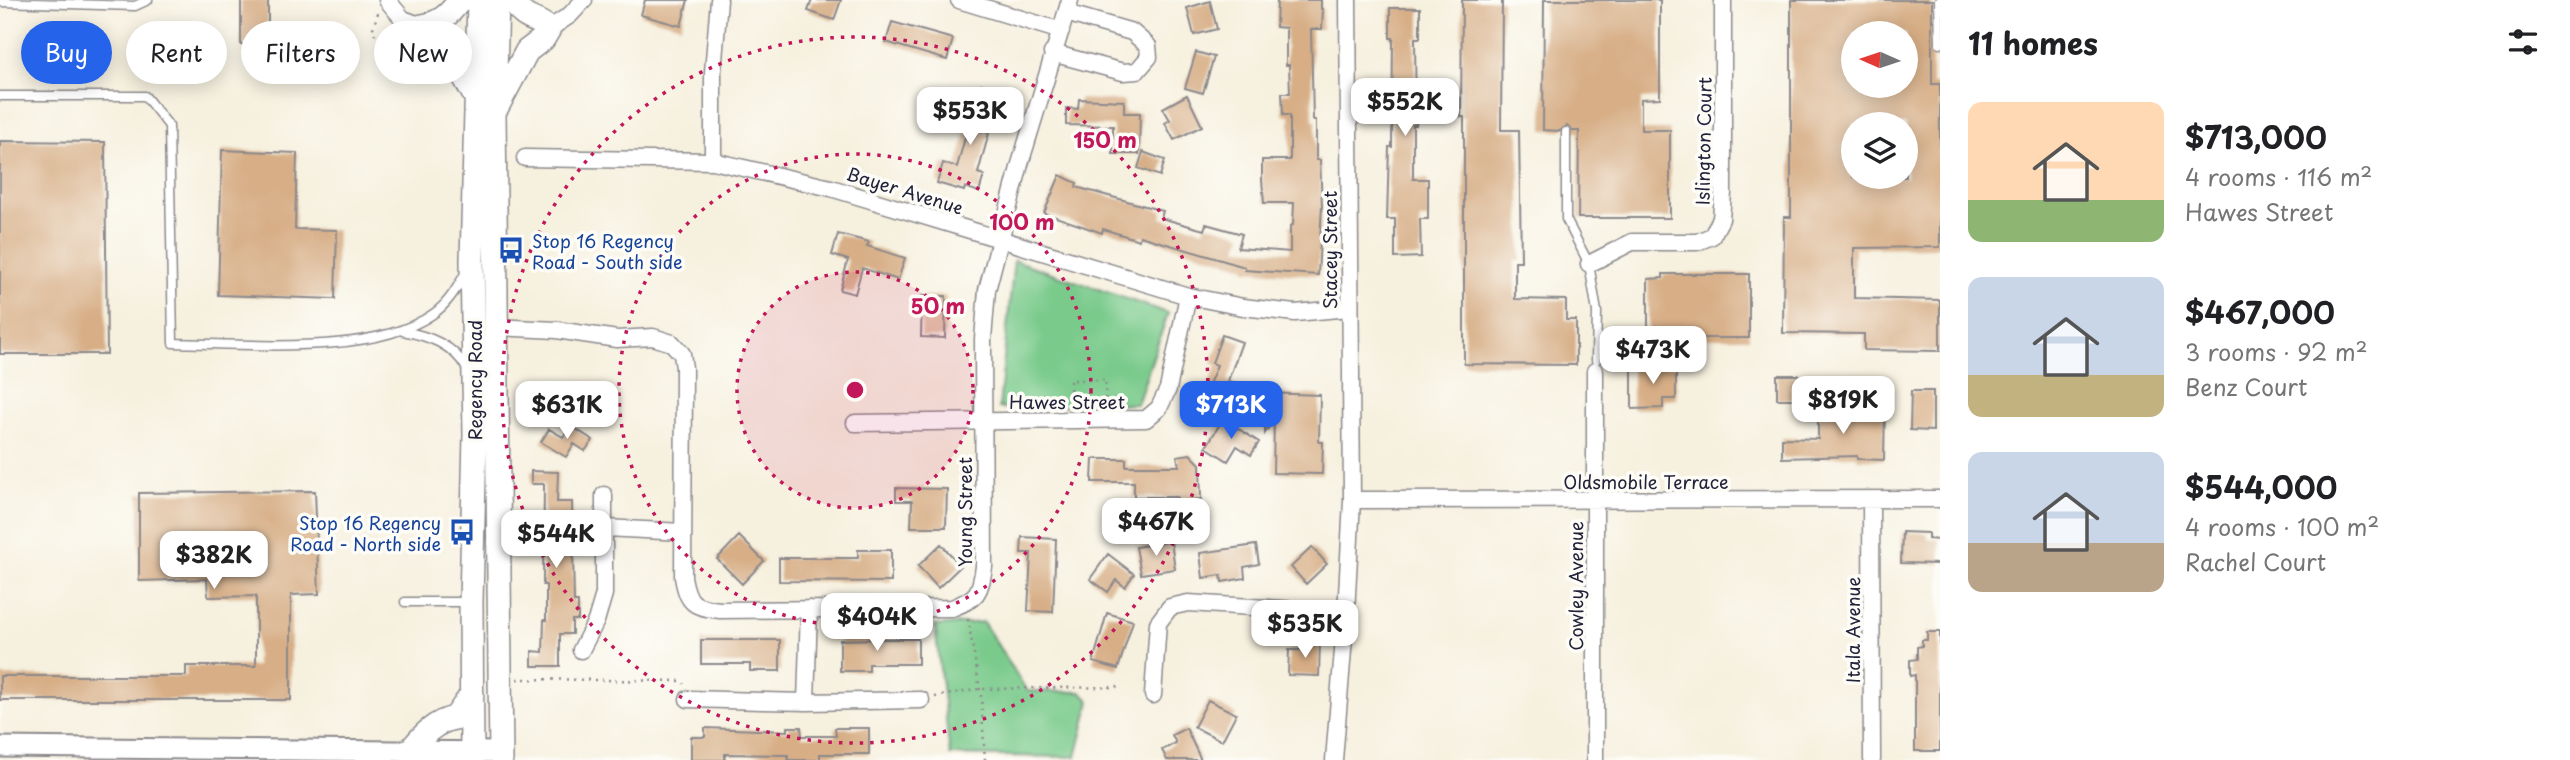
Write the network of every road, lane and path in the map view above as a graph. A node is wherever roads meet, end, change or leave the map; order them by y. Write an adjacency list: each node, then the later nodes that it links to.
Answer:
1 (148, 0): 13 (lane)
2 (460, 0): 17 (main road)
3 (479, 0): 24 (main road, Regency Road)
4 (497, 0): 25 (main road, Regency Road)
5 (513, 0): 18 (main road)
6 (584, 0): 18 (street)
7 (719, 0): 28 (street)
8 (959, 0): 19 (street)
9 (1348, 0): 33 (street, Stacey Street)
10 (1723, 0): 31 (street, Islington Court)
11 (1939, 0): 20 (lane)
12 (387, 1): 15 (path); 16 (street)
13 (0, 2)
14 (1068, 6): 19 (street, Young Street); 21 (street)
15 (375, 21)
16 (408, 21)
17 (440, 21)
18 (549, 29): 25 (main road)
19 (1061, 31): 21 (street, Young Street)
20 (1940, 44)
21 (1052, 53): 29 (street, Young Street)
22 (468, 84): 24 (main road)
23 (0, 96): 35 (lane)
24 (475, 96): 30 (main road, Regency Road)
25 (494, 112): 34 (main road, Regency Road)
26 (1566, 132): 31 (lane)
27 (525, 158): 28 (street, Bayer Avenue)
28 (713, 161): 29 (street, Bayer Avenue)
29 (1000, 238): 32 (street, Bayer Avenue); 42 (street, Young Street)
30 (472, 260): 34 (main road, Regency Road); 35 (lane)
31 (1589, 264): 36 (lane)
32 (1188, 296): 33 (street, Bayer Avenue); 42 (street, Hawes Street)
33 (1349, 308): 46 (street, Stacey Street)
34 (485, 327): 37 (main road, Regency Road); 50 (street); 51 (main road, Regency Road)
35 (403, 331): 37 (lane)
36 (1595, 365): 47 (street, Cowley Avenue)
37 (474, 387): 53 (main road, Regency Road)
38 (1112, 392): 39 (path)
39 (1107, 394): 40 (path); 41 (path)
40 (1095, 403)
41 (1065, 409)
42 (983, 421): 43 (street, Hawes Street); 54 (street, Young Street)
43 (855, 423)
44 (604, 495): 49 (street)
45 (1940, 499): 48 (street, Oldsmobile Terrace)
46 (1352, 500): 47 (street, Oldsmobile Terrace); 56 (street, Stacey Street)
47 (1595, 500): 48 (street, Oldsmobile Terrace); 72 (street, Cowley Avenue)
48 (1871, 500): 73 (street, Itala Avenue)
49 (605, 528): 50 (street); 57 (street)
50 (683, 532): 55 (street)
51 (499, 601): 53 (main road); 69 (main road, Regency Road)
52 (405, 602): 53 (lane)
53 (471, 602): 61 (main road, Regency Road)
54 (968, 602): 55 (street); 60 (path)
55 (809, 609): 65 (street)
56 (1346, 613): 62 (street); 71 (street, Stacey Street)
57 (582, 650)
58 (514, 679): 63 (path)
59 (1118, 687): 60 (path)
60 (979, 689): 64 (path); 70 (path)
61 (472, 694): 67 (main road); 68 (main road, Regency Road)
62 (1153, 695)
63 (692, 699): 65 (street)
64 (921, 700): 65 (street)
65 (806, 702)
66 (0, 747): 67 (street)
67 (416, 756): 68 (street)
68 (472, 756): 69 (street)
69 (501, 756)
70 (985, 760)
71 (1335, 760)
72 (1595, 760)
73 (1872, 760)

